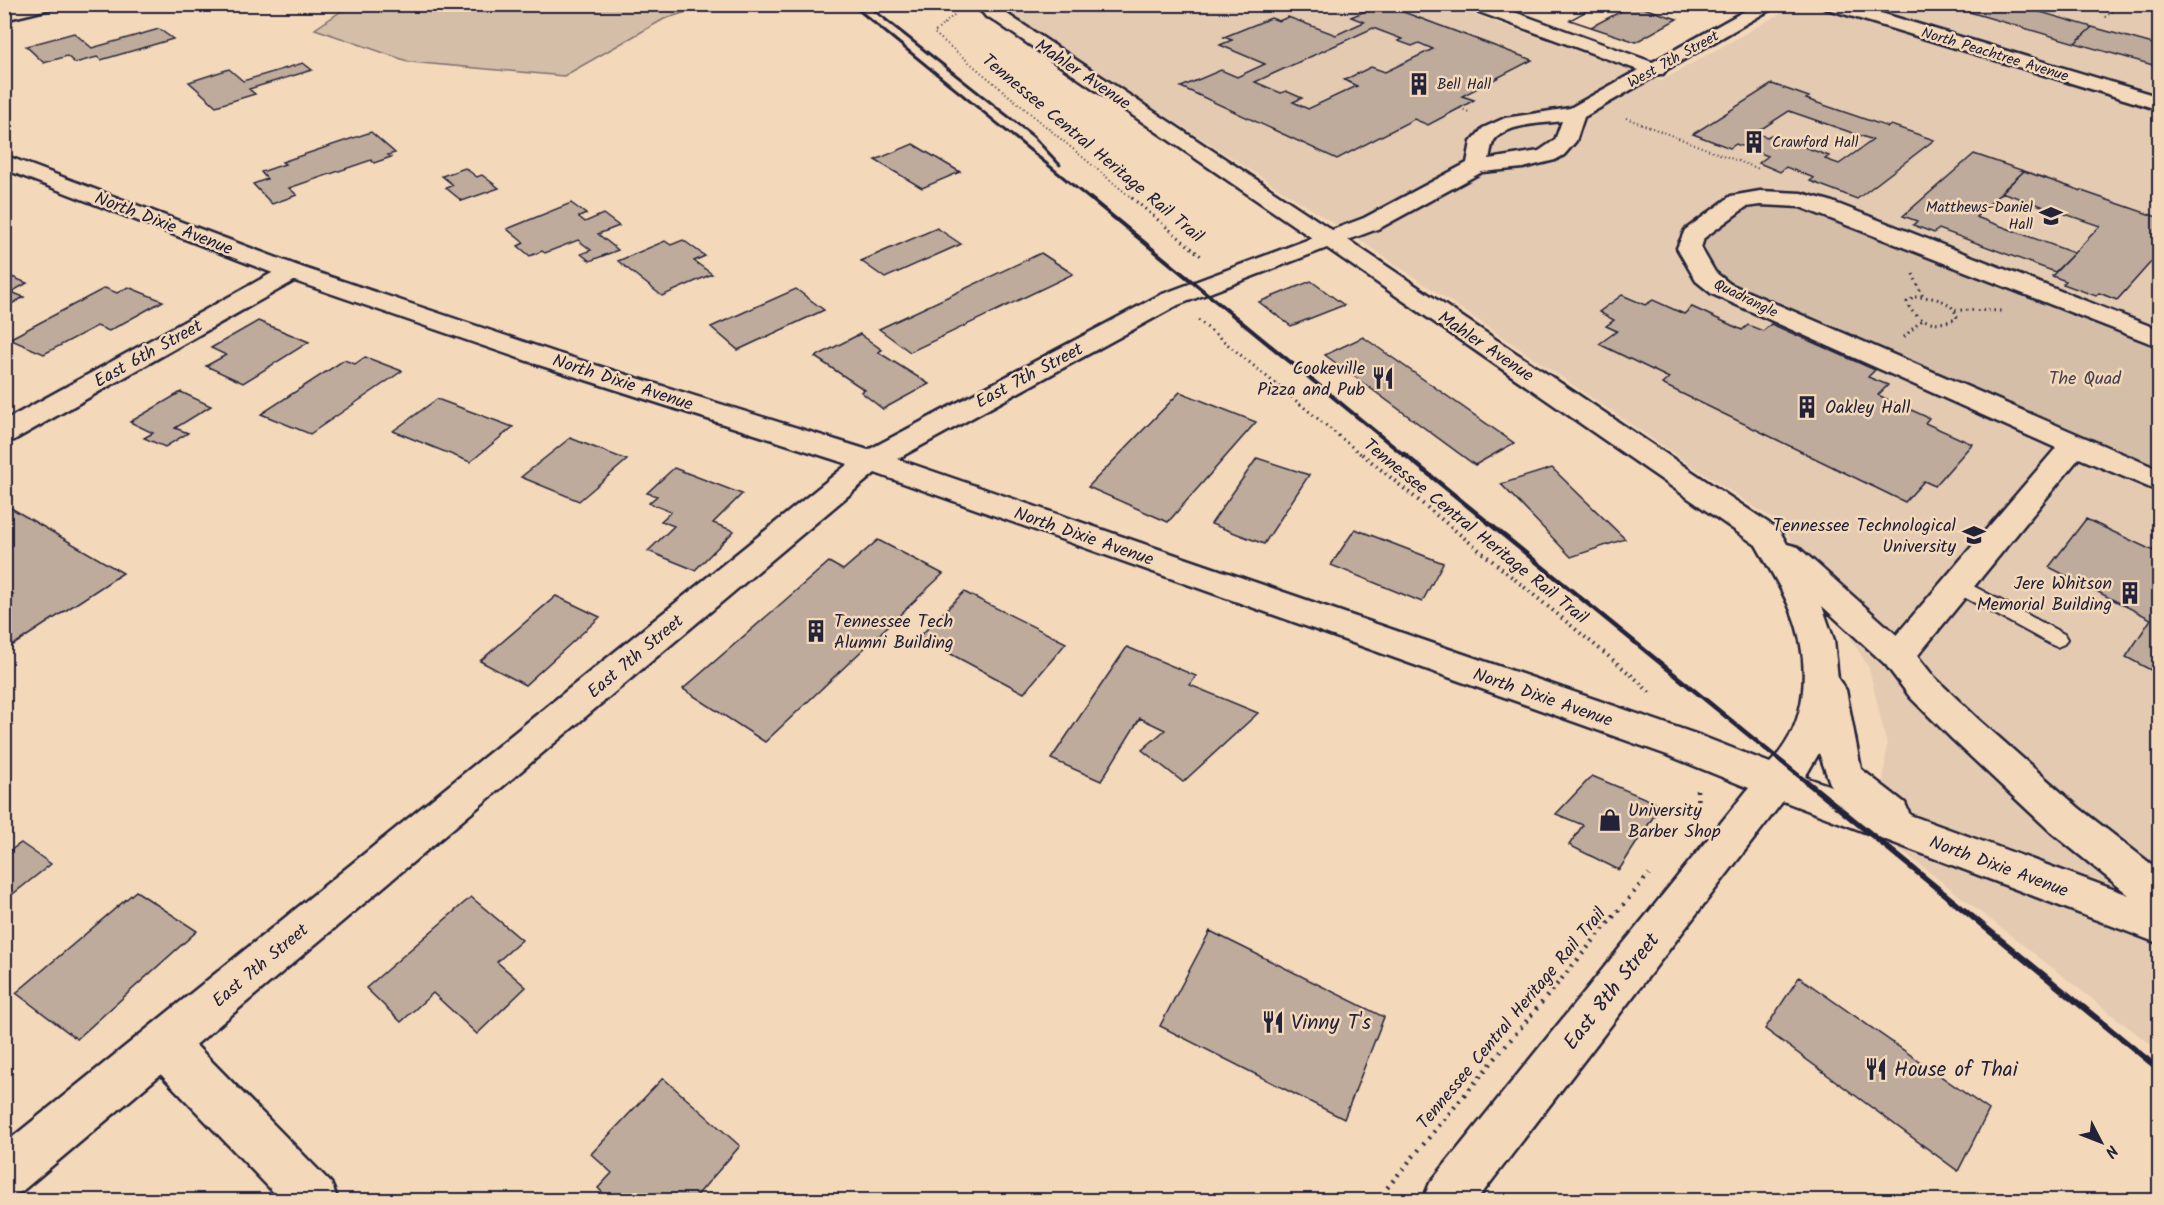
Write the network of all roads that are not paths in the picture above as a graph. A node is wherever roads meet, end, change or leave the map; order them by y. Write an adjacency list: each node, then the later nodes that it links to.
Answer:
1 (48, 4): 7 (street)
2 (1016, 4): 6 (street)
3 (1474, 4): 8 (street)
4 (1771, 4): 8 (street, West 7th Street)
5 (1830, 4): 9 (street, North Peachtree Avenue)
6 (978, 9): 13 (street, Mahler Avenue)
7 (4, 15)
8 (1656, 70): 10 (street, West 7th Street)
9 (2160, 104)
10 (1575, 113): 12 (street); 12 (street, West 7th Street)
11 (4, 161): 14 (street, North Dixie Avenue)
12 (1477, 166): 13 (street)
13 (1329, 240): 18 (street, East 7th Street); 20 (street, Mahler Avenue)
14 (292, 272): 16 (street, East 6th Street); 18 (street, North Dixie Avenue)
15 (2160, 339): 19 (street, Quadrangle)
16 (4, 433)
17 (2070, 450): 21 (street)
18 (871, 461): 25 (street, North Dixie Avenue); 29 (street, East 7th Street)
19 (2160, 482)
20 (1768, 538): 23 (street); 24 (street, Mahler Avenue)
21 (1958, 585): 22 (lane); 23 (street)
22 (2057, 639)
23 (1898, 656): 27 (street)
24 (1822, 661): 25 (street, Mahler Avenue); 26 (street)
25 (1776, 782): 26 (street, North Dixie Avenue); 32 (street, East 8th Street)
26 (1951, 848): 28 (street, North Dixie Avenue)
27 (2160, 895)
28 (2160, 925)
29 (164, 1045): 30 (street, East 7th Street); 31 (street)
30 (7, 1168)
31 (314, 1200)
32 (1447, 1200)

